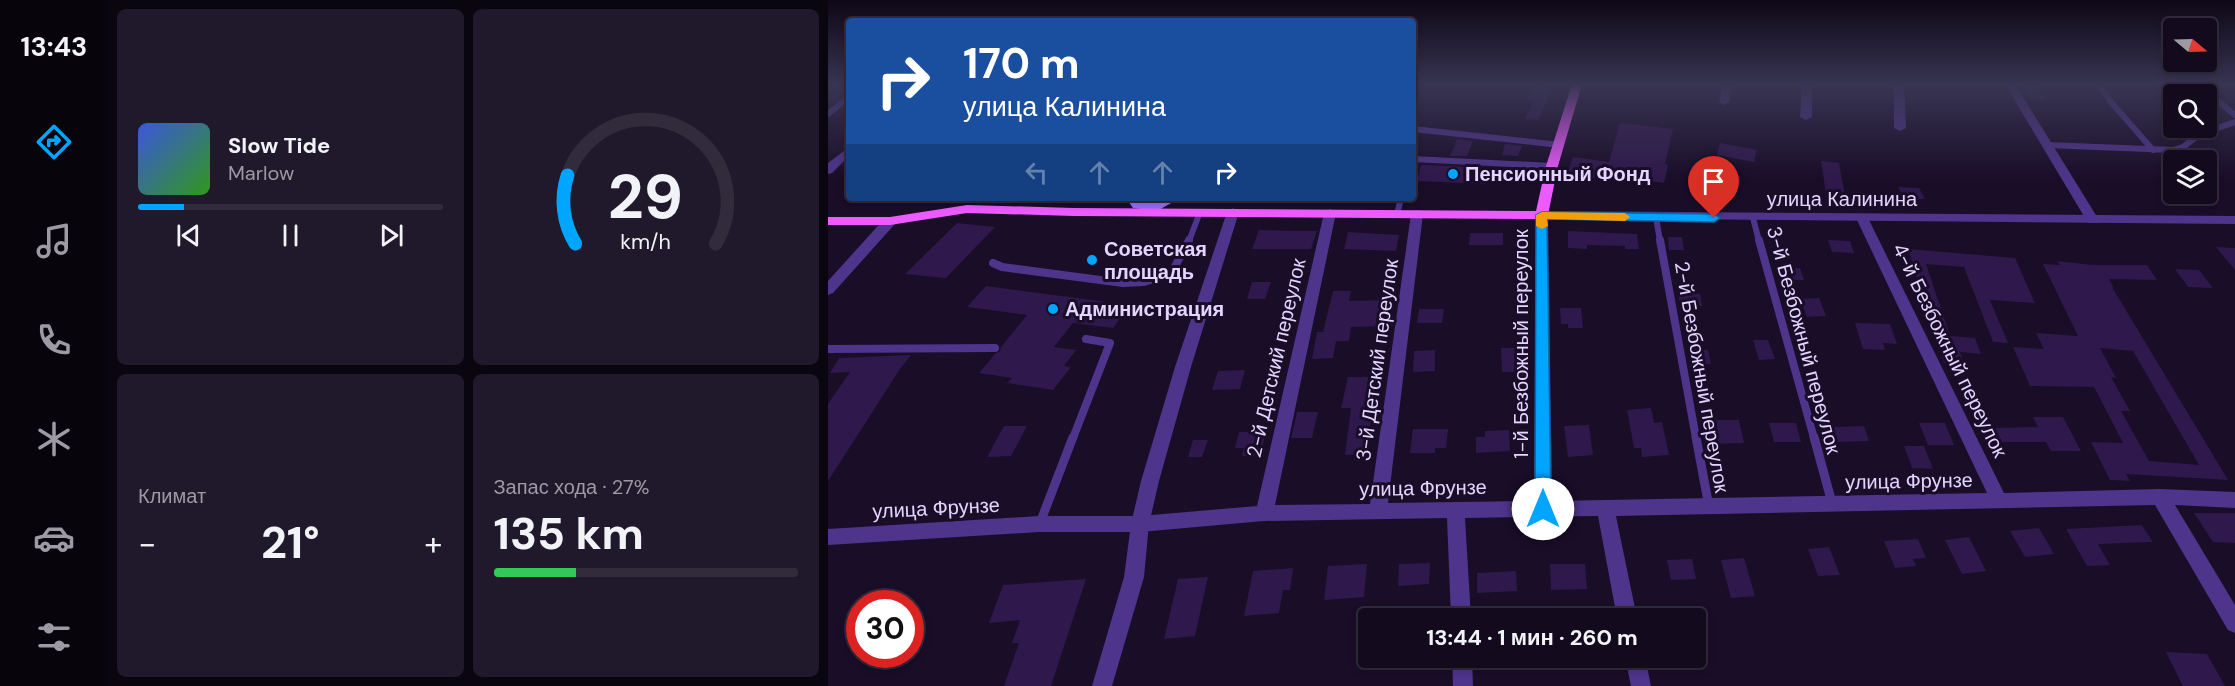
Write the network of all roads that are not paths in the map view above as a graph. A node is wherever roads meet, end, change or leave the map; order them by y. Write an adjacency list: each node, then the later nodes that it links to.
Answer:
1 (1568, 116): 8 (main road)
2 (1899, 116): 6 (street)
3 (2030, 116): 9 (street)
4 (2123, 116): 10 (lane)
5 (2235, 122): 10 (lane)
6 (1899, 128)
7 (1416, 129): 8 (lane)
8 (1560, 145): 13 (main road)
9 (2048, 145): 10 (lane); 31 (street)
10 (2153, 150)
11 (846, 153): 14 (street)
12 (1416, 159): 13 (lane)
13 (1552, 166): 27 (main road)
14 (828, 170)
15 (1128, 201): 20 (main road)
16 (1134, 201): 17 (main road)
17 (1168, 201)
18 (1172, 201): 21 (main road)
19 (1400, 201): 25 (lane)
20 (1117, 212): 21 (main road); 34 (main road)
21 (1164, 212): 22 (main road)
22 (1200, 212): 23 (main road); 35 (lane)
23 (1233, 212): 24 (main road, улица Калинина); 51 (street)
24 (1330, 213): 25 (main road, улица Калинина); 49 (street, 2-й Детский переулок)
25 (1397, 214): 26 (main road, улица Калинина)
26 (1417, 214): 27 (main road, улица Калинина); 47 (street, 3-й Детский переулок)
27 (1542, 215): 28 (street, улица Калинина); 46 (street, 1-й Безбожный переулок)
28 (1656, 218): 29 (street, улица Калинина); 44 (lane, 2-й Безбожный переулок)
29 (1753, 218): 30 (street, улица Калинина); 43 (lane, 3-й Безбожный переулок)
30 (1862, 218): 31 (street, улица Калинина); 42 (street, 4-й Безбожный переулок)
31 (2093, 220): 32 (street, улица Калинина)
32 (2235, 220)
33 (828, 221): 34 (main road)
34 (890, 221): 36 (street)
35 (993, 263)
36 (828, 290)
37 (1086, 339): 50 (lane)
38 (995, 348): 39 (lane)
39 (828, 349)
40 (2160, 497): 41 (street, улица Фрунзе); 42 (street, улица Фрунзе); 55 (street)
41 (2235, 500)
42 (1999, 501): 43 (street, улица Фрунзе)
43 (1832, 505): 44 (street, улица Фрунзе)
44 (1709, 507): 45 (street, улица Фрунзе)
45 (1605, 508): 46 (street, улица Фрунзе); 54 (street)
46 (1543, 509): 48 (street, улица Фрунзе)
47 (1378, 510): 48 (street, улица Фрунзе); 49 (street, улица Фрунзе)
48 (1456, 510): 53 (street)
49 (1263, 513): 51 (street, улица Фрунзе)
50 (1039, 524): 51 (street, улица Фрунзе); 52 (street, улица Фрунзе)
51 (1140, 524): 58 (street)
52 (828, 537)
53 (1461, 608)
54 (1625, 608)
55 (2235, 623)
56 (1462, 668): 59 (street)
57 (1637, 668): 60 (street)
58 (1102, 686)
59 (1463, 686)
60 (1641, 686)

